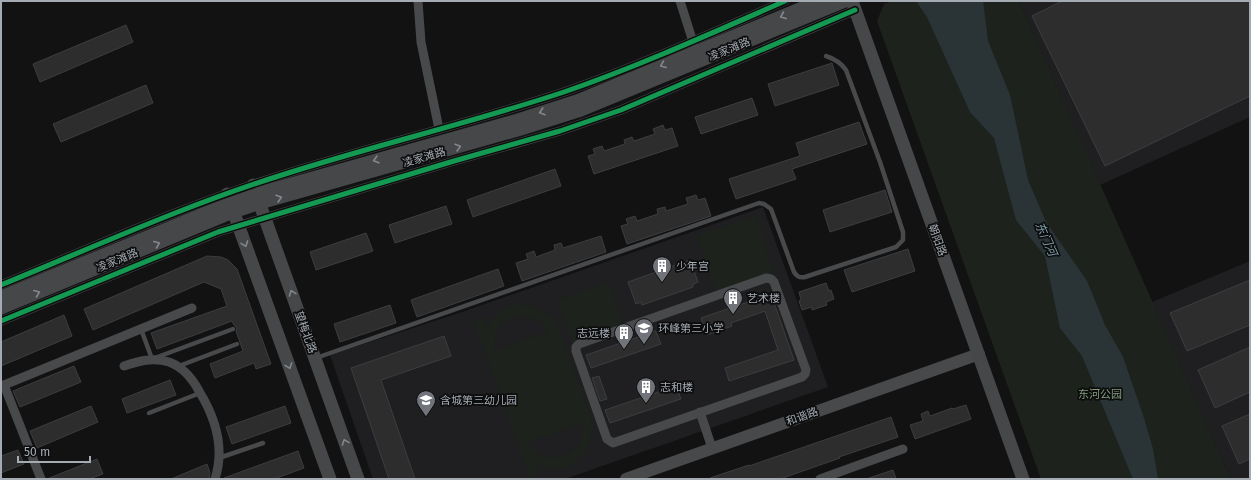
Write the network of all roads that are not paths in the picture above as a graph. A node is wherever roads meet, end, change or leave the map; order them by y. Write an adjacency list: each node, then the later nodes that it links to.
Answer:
1 (418, 1): 9 (street)
2 (680, 1): 7 (street)
3 (785, 1): 7 (street)
4 (819, 1): 7 (main road, 凌家滩路, one-way to 7)
5 (845, 1): 10 (main road, 凌家滩路, one-way to 5)
6 (854, 6): 12 (street); 22 (main road, 朝阳路)
7 (694, 46): 9 (street); 10 (main road, 凌家滩路, one-way to 10)
8 (826, 56): 23 (lane)
9 (439, 129): 10 (street)
10 (256, 194): 11 (main road, 凌家滩路); 11 (street); 12 (main road, 望梅北路)
11 (230, 203): 13 (main road); 14 (street); 15 (main road, 凌家滩路); 16 (main road, 凌家滩路, one-way to 11)
12 (265, 218): 13 (street); 23 (main road, 望梅北路, one-way to 12)
13 (238, 226): 18 (street); 37 (main road, one-way to 37)
14 (1, 285)
15 (1, 297)
16 (1, 308)
17 (192, 308): 19 (street)
18 (1, 321)
19 (141, 329): 24 (lane); 35 (street)
20 (233, 329): 24 (lane)
21 (237, 344): 26 (lane)
22 (979, 354): 31 (street, 和谐路); 41 (main road, 朝阳路)
23 (315, 358): 38 (main road, 望梅北路, one-way to 23)
24 (152, 359): 25 (street); 26 (street)
25 (124, 366)
26 (178, 366): 27 (street)
27 (200, 392): 29 (lane); 33 (street)
28 (700, 412): 28 (street); 31 (street)
29 (149, 413)
30 (263, 443): 33 (lane)
31 (712, 448): 39 (street, 和谐路)
32 (903, 449): 34 (street)
33 (219, 458): 36 (street)
34 (832, 477): 40 (street)
35 (42, 479)
36 (215, 479)
37 (330, 479)
38 (358, 479)
39 (626, 479)
40 (820, 479)
41 (1023, 479)

